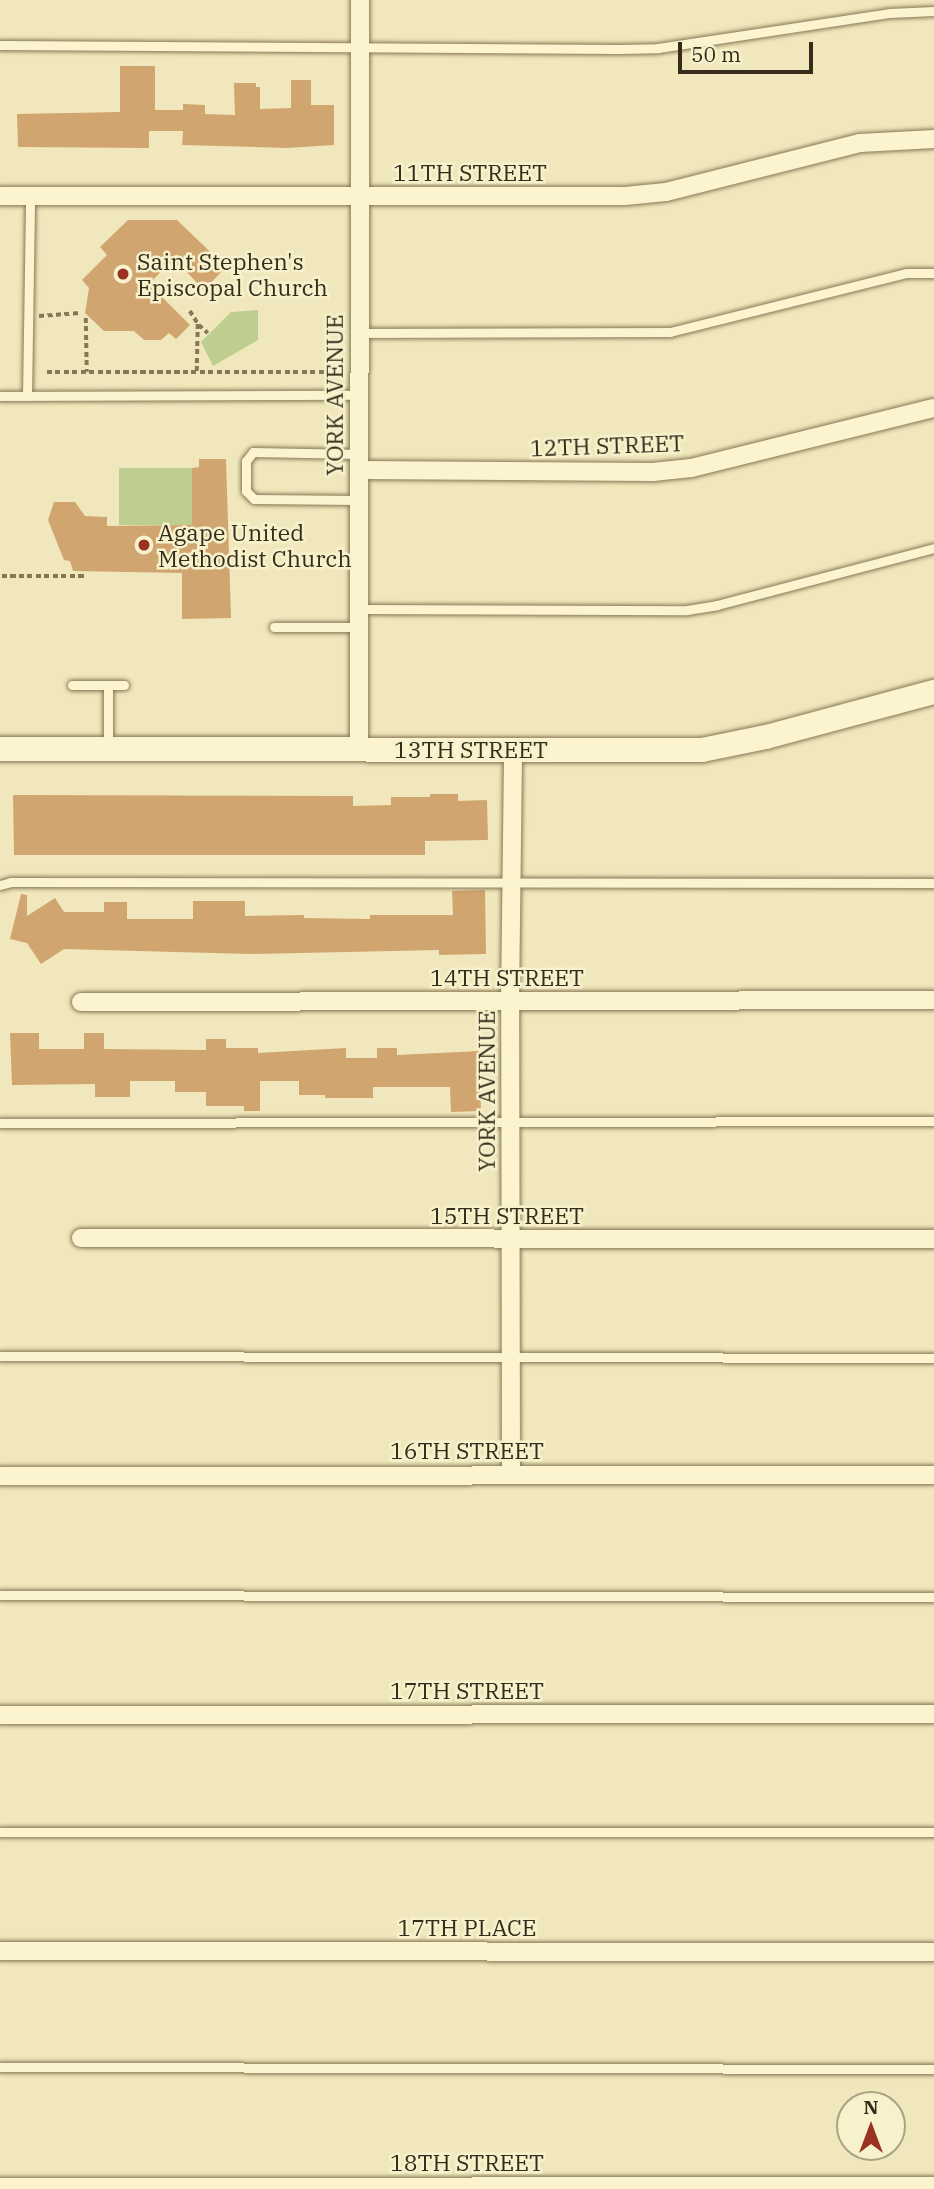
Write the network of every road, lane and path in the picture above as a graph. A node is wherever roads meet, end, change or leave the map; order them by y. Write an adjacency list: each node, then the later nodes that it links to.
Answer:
1 (360, 0): 4 (street, YORK AVENUE)
2 (934, 11): 4 (lane)
3 (0, 45): 4 (lane)
4 (360, 50): 8 (street, YORK AVENUE)
5 (934, 139): 8 (street, 11TH STREET)
6 (0, 196): 7 (street, 11TH STREET)
7 (30, 196): 8 (street, 11TH STREET); 12 (lane)
8 (359, 196): 16 (street, YORK AVENUE)
9 (934, 273): 16 (lane)
10 (190, 311): 14 (path)
11 (79, 313): 12 (path)
12 (27, 318): 23 (lane)
13 (86, 318): 18 (path)
14 (198, 324): 15 (path); 19 (path)
15 (208, 333)
16 (359, 333): 21 (street, YORK AVENUE)
17 (47, 372): 18 (path)
18 (87, 372): 19 (path)
19 (197, 372): 20 (path)
20 (337, 372)
21 (359, 395): 23 (lane); 25 (street, YORK AVENUE)
22 (0, 396): 23 (lane)
23 (27, 396)
24 (934, 408): 25 (street, 12TH STREET)
25 (359, 462): 26 (street, YORK AVENUE); 26 (lane)
26 (359, 500): 30 (street, YORK AVENUE)
27 (934, 548): 30 (lane)
28 (2, 576): 29 (path)
29 (85, 576)
30 (359, 618): 31 (lane); 38 (street, YORK AVENUE)
31 (274, 627)
32 (72, 685): 33 (lane)
33 (108, 685): 34 (lane); 37 (lane)
34 (124, 685)
35 (934, 692): 39 (street, 13TH STREET)
36 (0, 749): 37 (street, 13TH STREET)
37 (108, 749): 38 (street, 13TH STREET)
38 (359, 749): 39 (street, 13TH STREET)
39 (513, 750): 40 (street, YORK AVENUE)
40 (512, 882): 41 (lane); 42 (lane); 45 (street, YORK AVENUE)
41 (934, 883)
42 (0, 885)
43 (934, 1000): 45 (street, 14TH STREET)
44 (81, 1002): 45 (street, 14TH STREET)
45 (510, 1002): 48 (street, YORK AVENUE)
46 (934, 1121): 48 (lane)
47 (0, 1123): 48 (lane)
48 (511, 1123): 50 (street, YORK AVENUE)
49 (80, 1238): 50 (street, 15TH STREET)
50 (511, 1239): 51 (street, 15TH STREET); 52 (street, YORK AVENUE)
51 (934, 1239)
52 (511, 1355): 53 (lane); 54 (lane); 55 (street, YORK AVENUE)
53 (0, 1356)
54 (934, 1358)
55 (511, 1475): 56 (street, 16TH STREET); 57 (street, 16TH STREET)
56 (934, 1475)
57 (0, 1476)
58 (0, 1594): 59 (lane)
59 (934, 1597)
60 (934, 1714): 61 (street, 17TH STREET)
61 (0, 1715)
62 (0, 1832): 63 (lane)
63 (934, 1832)
64 (0, 1951): 65 (street, 17TH PLACE)
65 (934, 1952)
66 (0, 2067): 67 (lane)
67 (934, 2068)
68 (934, 2186): 70 (street, 18TH STREET)
69 (0, 2187): 70 (street, 18TH STREET)
70 (519, 2188)

